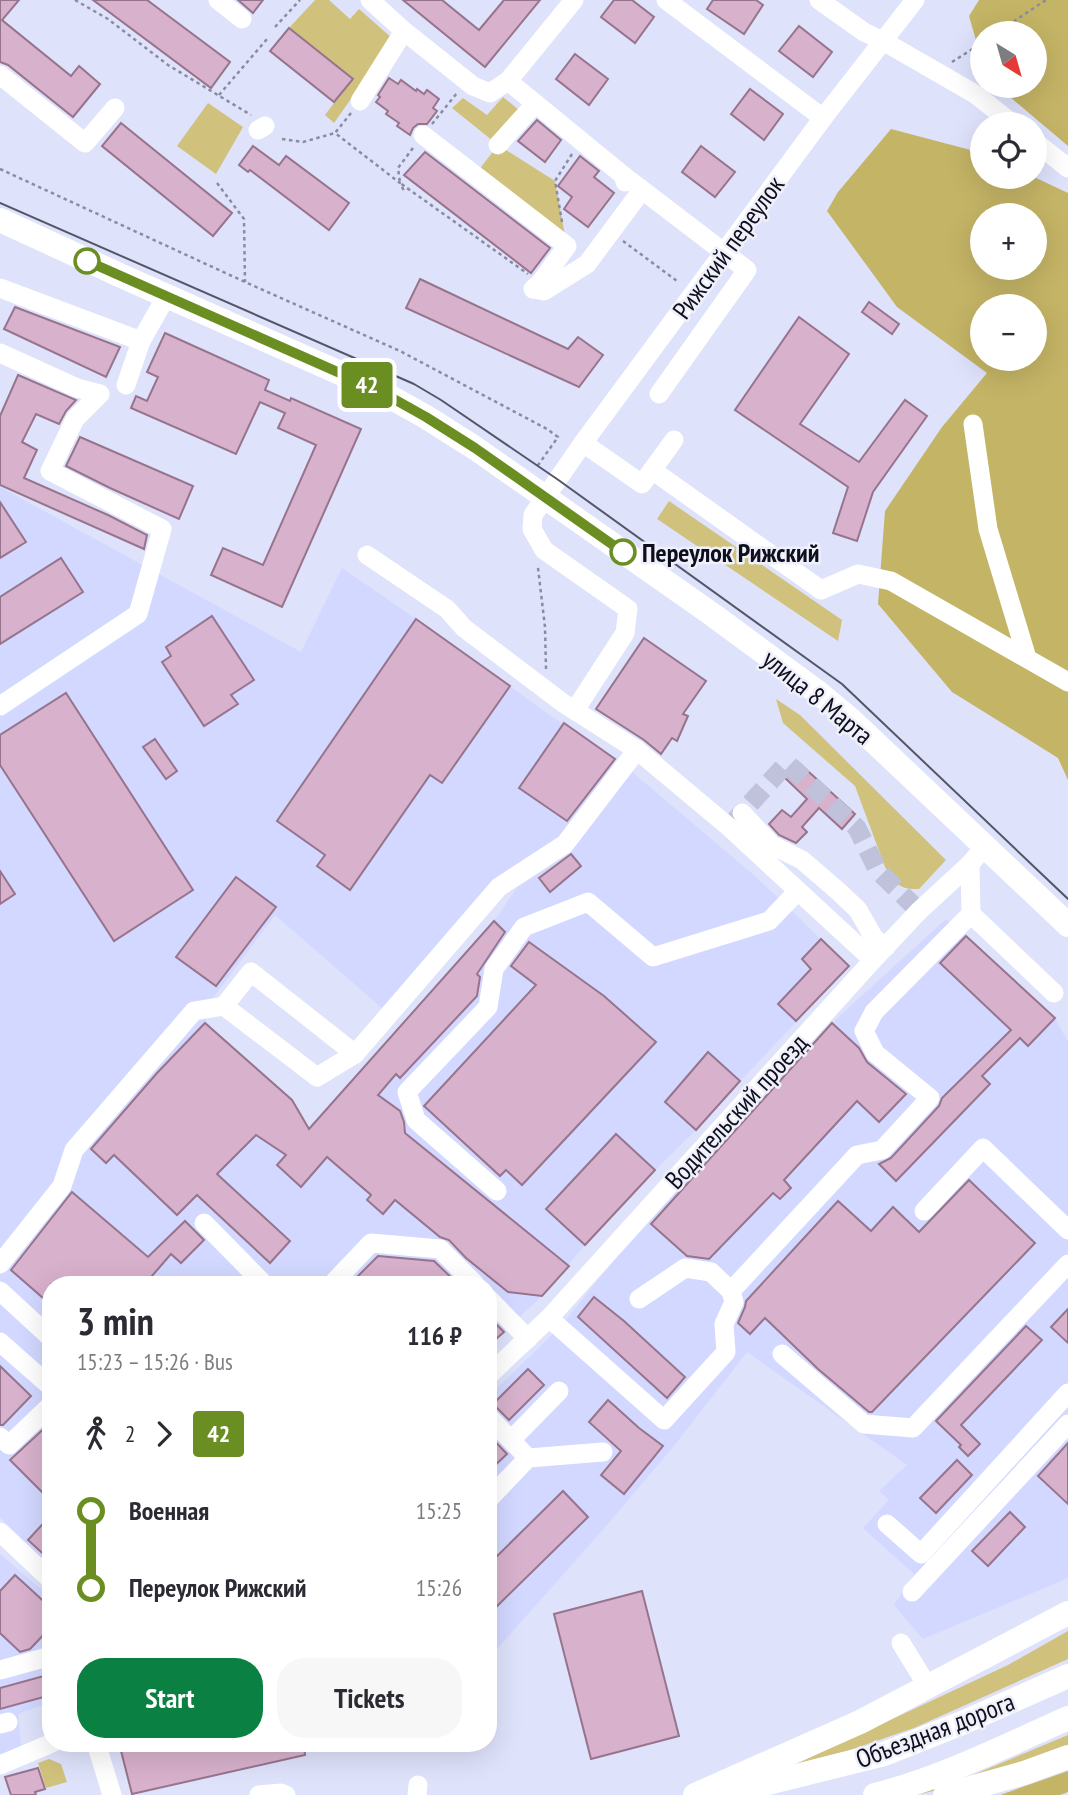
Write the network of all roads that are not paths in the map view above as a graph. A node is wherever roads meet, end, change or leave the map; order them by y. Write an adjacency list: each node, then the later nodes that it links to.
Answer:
1 (218, 0): 7 (street)
2 (370, 0): 8 (street)
3 (574, 0): 11 (street)
4 (666, 0): 16 (street)
5 (819, 0): 9 (street)
6 (915, 0): 9 (street, Рижский переулок)
7 (242, 19)
8 (404, 31): 11 (street); 13 (street)
9 (883, 41): 15 (street); 16 (street, Рижский переулок)
10 (0, 75): 14 (street)
11 (508, 81): 12 (street)
12 (535, 104): 18 (street); 21 (street)
13 (355, 107)
14 (115, 108)
15 (998, 112)
16 (823, 118): 23 (street, Рижский переулок)
17 (423, 135): 21 (street)
18 (498, 145)
19 (1047, 151): 20 (street)
20 (1068, 168)
21 (630, 183): 23 (street)
22 (2, 227): 25 (main road, улица 8 Марта)
23 (723, 253): 29 (street); 32 (street, Рижский переулок)
24 (0, 288): 26 (street)
25 (167, 295): 26 (street); 34 (main road, улица 8 Марта)
26 (141, 341): 28 (street)
27 (0, 353): 38 (street)
28 (126, 385)
29 (659, 394)
30 (973, 424): 36 (street)
31 (674, 440): 33 (street)
32 (583, 443): 33 (street); 34 (street, Рижский переулок)
33 (652, 470): 36 (street)
34 (545, 498): 39 (street, Рижский переулок); 42 (main road, улица 8 Марта)
35 (367, 555): 39 (street)
36 (1027, 658): 37 (street)
37 (1068, 682)
38 (0, 706)
39 (563, 710): 40 (street)
40 (636, 750): 43 (street); 49 (street)
41 (742, 813): 46 (street)
42 (977, 855): 44 (street); 45 (main road, улица 8 Марта); 46 (street, Водительский проезд)
43 (798, 891): 46 (street); 50 (street)
44 (971, 914): 47 (street); 60 (street)
45 (1068, 925)
46 (879, 953): 63 (street, Водительский проезд)
47 (1054, 993)
48 (224, 1006): 49 (street); 49 (street); 54 (street)
49 (355, 1054)
50 (497, 1191)
51 (924, 1211): 53 (street)
52 (204, 1223): 56 (street)
53 (1068, 1230)
54 (0, 1264)
55 (1068, 1264): 67 (street)
56 (256, 1276)
57 (340, 1276): 58 (street)
58 (467, 1276)
59 (0, 1291): 64 (street)
60 (731, 1291): 61 (street); 63 (street)
61 (639, 1299)
62 (497, 1307): 65 (street)
63 (549, 1318): 65 (street, Водительский проезд)
64 (42, 1330)
65 (528, 1339): 68 (street, Водительский проезд)
66 (0, 1342): 69 (street)
67 (782, 1354)
68 (497, 1368)
69 (42, 1379)
70 (559, 1391): 76 (street)
71 (1068, 1392): 80 (street)
72 (42, 1414): 75 (street)
73 (1068, 1424): 83 (street)
74 (497, 1425): 76 (street)
75 (0, 1437)
76 (511, 1440): 78 (street)
77 (603, 1452): 78 (street)
78 (528, 1458): 79 (street)
79 (497, 1491)
80 (887, 1524)
81 (0, 1532): 82 (street)
82 (42, 1572)
83 (912, 1592)
84 (1068, 1613): 89 (main road)
85 (901, 1643): 89 (street)
86 (42, 1658): 87 (street)
87 (0, 1670)
88 (1068, 1676): 99 (main road, Объездная дорога)
89 (928, 1687): 98 (main road)
90 (1068, 1718): 100 (main road, Объездная дорога)
91 (42, 1747): 94 (street)
92 (99, 1752): 95 (street)
93 (1068, 1757): 101 (main road)
94 (0, 1765)
95 (112, 1795)
96 (259, 1795): 97 (street)
97 (286, 1795)
98 (695, 1795)
99 (718, 1795)
100 (875, 1795)
101 (944, 1795)

